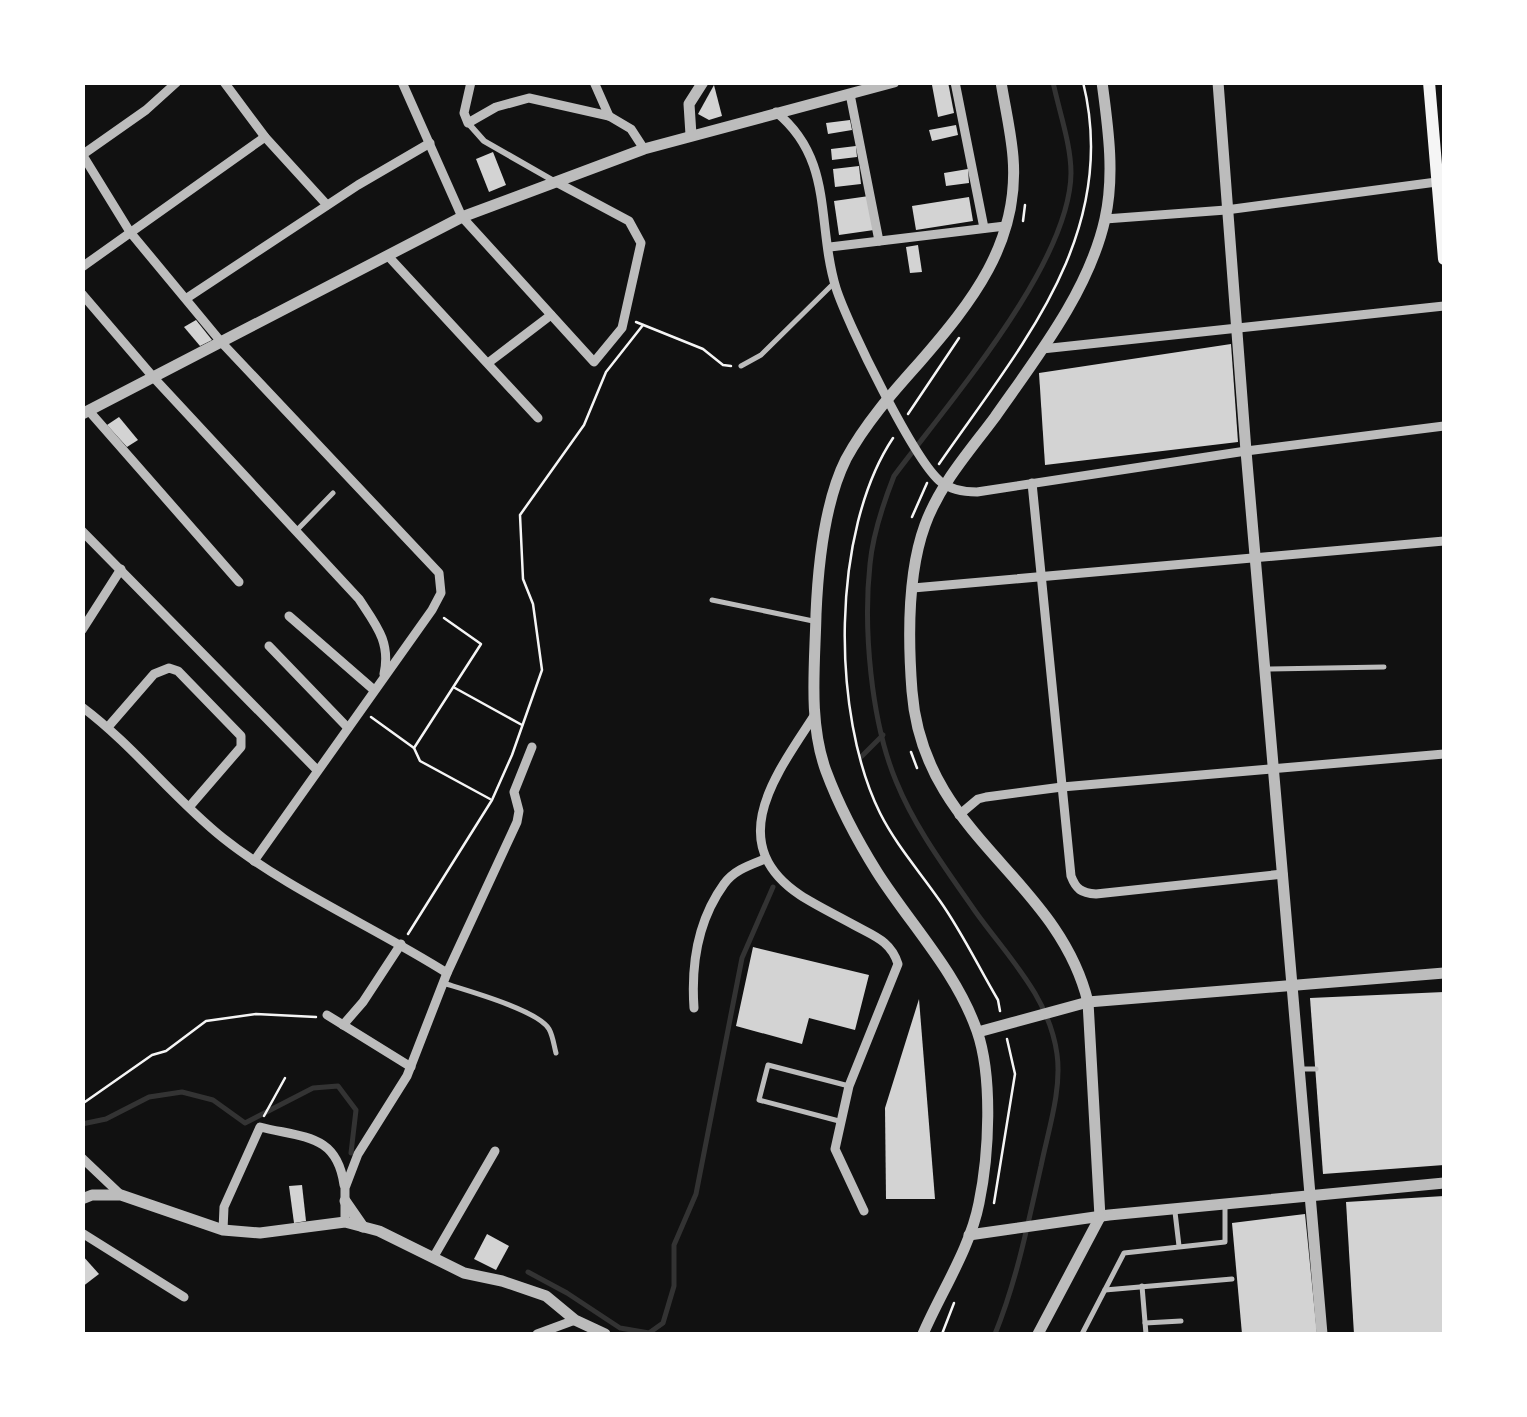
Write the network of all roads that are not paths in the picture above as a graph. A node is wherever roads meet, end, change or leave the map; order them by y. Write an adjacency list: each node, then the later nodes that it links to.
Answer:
1 (178, 82): 22 (street)
2 (224, 82): 19 (street)
3 (402, 82): 20 (street)
4 (471, 82): 17 (street)
5 (594, 82): 16 (street)
6 (703, 82): 18 (street)
7 (894, 82): 12 (street)
8 (955, 82): 29 (street)
9 (1001, 82): 30 (street)
10 (1102, 82): 28 (street)
11 (1218, 82): 26 (street)
12 (879, 84): 14 (street)
13 (1435, 91): 24 (main road)
14 (850, 94): 15 (street); 32 (street)
15 (776, 112): 18 (street); 33 (street)
16 (609, 116): 17 (street); 21 (street)
17 (468, 123): 23 (street)
18 (691, 135): 21 (street)
19 (266, 137): 25 (street); 31 (street)
20 (430, 143): 25 (street); 27 (street)
21 (644, 150): 23 (street)
22 (83, 155): 31 (street)
23 (556, 182): 27 (street); 41 (street)
24 (1441, 182): 26 (street); 35 (main road)
25 (326, 206): 39 (street)
26 (1226, 210): 28 (street); 42 (street)
27 (462, 217): 34 (street); 41 (street)
28 (1105, 218): 44 (street)
29 (984, 228): 30 (street); 32 (street)
30 (1011, 229): 48 (street)
31 (130, 232): 36 (street); 39 (street)
32 (879, 241): 33 (street)
33 (830, 247): 37 (street)
34 (388, 256): 43 (street); 45 (street)
35 (1444, 259)
36 (82, 267)
37 (834, 283): 46 (lane); 48 (street)
38 (82, 294): 47 (street)
39 (187, 298): 43 (street)
40 (1444, 306): 42 (street)
41 (551, 315): 45 (street)
42 (1236, 328): 44 (street); 52 (street)
43 (222, 343): 47 (street); 71 (street)
44 (1042, 350): 54 (street)
45 (488, 362): 50 (street)
46 (741, 366)
47 (154, 378): 49 (street); 57 (street)
48 (888, 398): 54 (street); 66 (street)
49 (86, 412): 62 (street)
50 (538, 418)
51 (1444, 426): 52 (street)
52 (1246, 451): 53 (street); 59 (street)
53 (1032, 483): 54 (street); 61 (street)
54 (945, 485): 63 (street)
55 (333, 492): 57 (lane)
56 (82, 531): 60 (street)
57 (296, 532): 71 (street)
58 (1444, 541): 59 (street)
59 (1256, 558): 61 (street); 70 (street)
60 (121, 569): 67 (street); 79 (street)
61 (1040, 578): 63 (street); 80 (street)
62 (239, 582)
63 (913, 588): 82 (street)
64 (712, 600): 66 (lane)
65 (289, 616): 71 (street)
66 (816, 622): 73 (street)
67 (82, 630)
68 (270, 646): 75 (street)
69 (1384, 666): 70 (lane)
70 (1266, 669): 78 (street)
71 (378, 686): 75 (street)
72 (82, 707): 74 (street)
73 (814, 715): 83 (street); 95 (street)
74 (108, 727): 81 (street); 81 (street)
75 (348, 728): 79 (street)
76 (532, 747): 87 (street)
77 (1444, 754): 78 (street)
78 (1274, 767): 80 (street); 85 (street)
79 (317, 770): 84 (street)
80 (1062, 787): 82 (street); 85 (street)
81 (190, 806): 84 (street)
82 (959, 815): 91 (street)
83 (765, 859): 92 (street); 100 (street)
84 (254, 860): 86 (street)
85 (1283, 874): 90 (street)
86 (402, 944): 87 (street); 94 (street)
87 (447, 972): 89 (street)
88 (1444, 973): 90 (street)
89 (442, 983): 96 (lane); 97 (street)
90 (1292, 984): 91 (street); 99 (street)
91 (1084, 1002): 95 (street); 112 (street)
92 (694, 1008)
93 (330, 1016): 94 (street)
94 (343, 1025): 97 (street)
95 (978, 1032): 117 (street)
96 (556, 1053)
97 (411, 1067): 106 (street)
98 (1316, 1069): 99 (lane)
99 (1299, 1070): 107 (street)
100 (849, 1086): 101 (street); 101 (lane)
101 (839, 1120): 111 (street)
102 (494, 1151): 119 (street)
103 (82, 1158): 105 (street)
104 (1444, 1183): 107 (street)
105 (120, 1195): 108 (street); 115 (street)
106 (345, 1195): 113 (street); 114 (street); 115 (street)
107 (1310, 1195): 109 (street); 133 (street)
108 (82, 1199)
109 (1225, 1204): 110 (street); 118 (lane)
110 (1174, 1209): 112 (street); 118 (lane)
111 (864, 1211)
112 (1094, 1218): 117 (street); 130 (street)
113 (345, 1222): 114 (street); 115 (street)
114 (363, 1227): 119 (street)
115 (223, 1230)
116 (82, 1233): 123 (street)
117 (974, 1234): 129 (street)
118 (1179, 1246): 122 (lane)
119 (433, 1258): 124 (street)
120 (1232, 1279): 121 (lane)
121 (1142, 1286): 122 (lane); 126 (lane)
122 (1104, 1290): 131 (lane)
123 (184, 1297)
124 (575, 1320): 127 (street); 128 (street)
125 (1181, 1321): 126 (lane)
126 (1144, 1323): 132 (lane)
127 (537, 1334)
128 (605, 1334)
129 (923, 1334)
130 (1038, 1334)
131 (1082, 1334)
132 (1146, 1334)
133 (1322, 1334)

